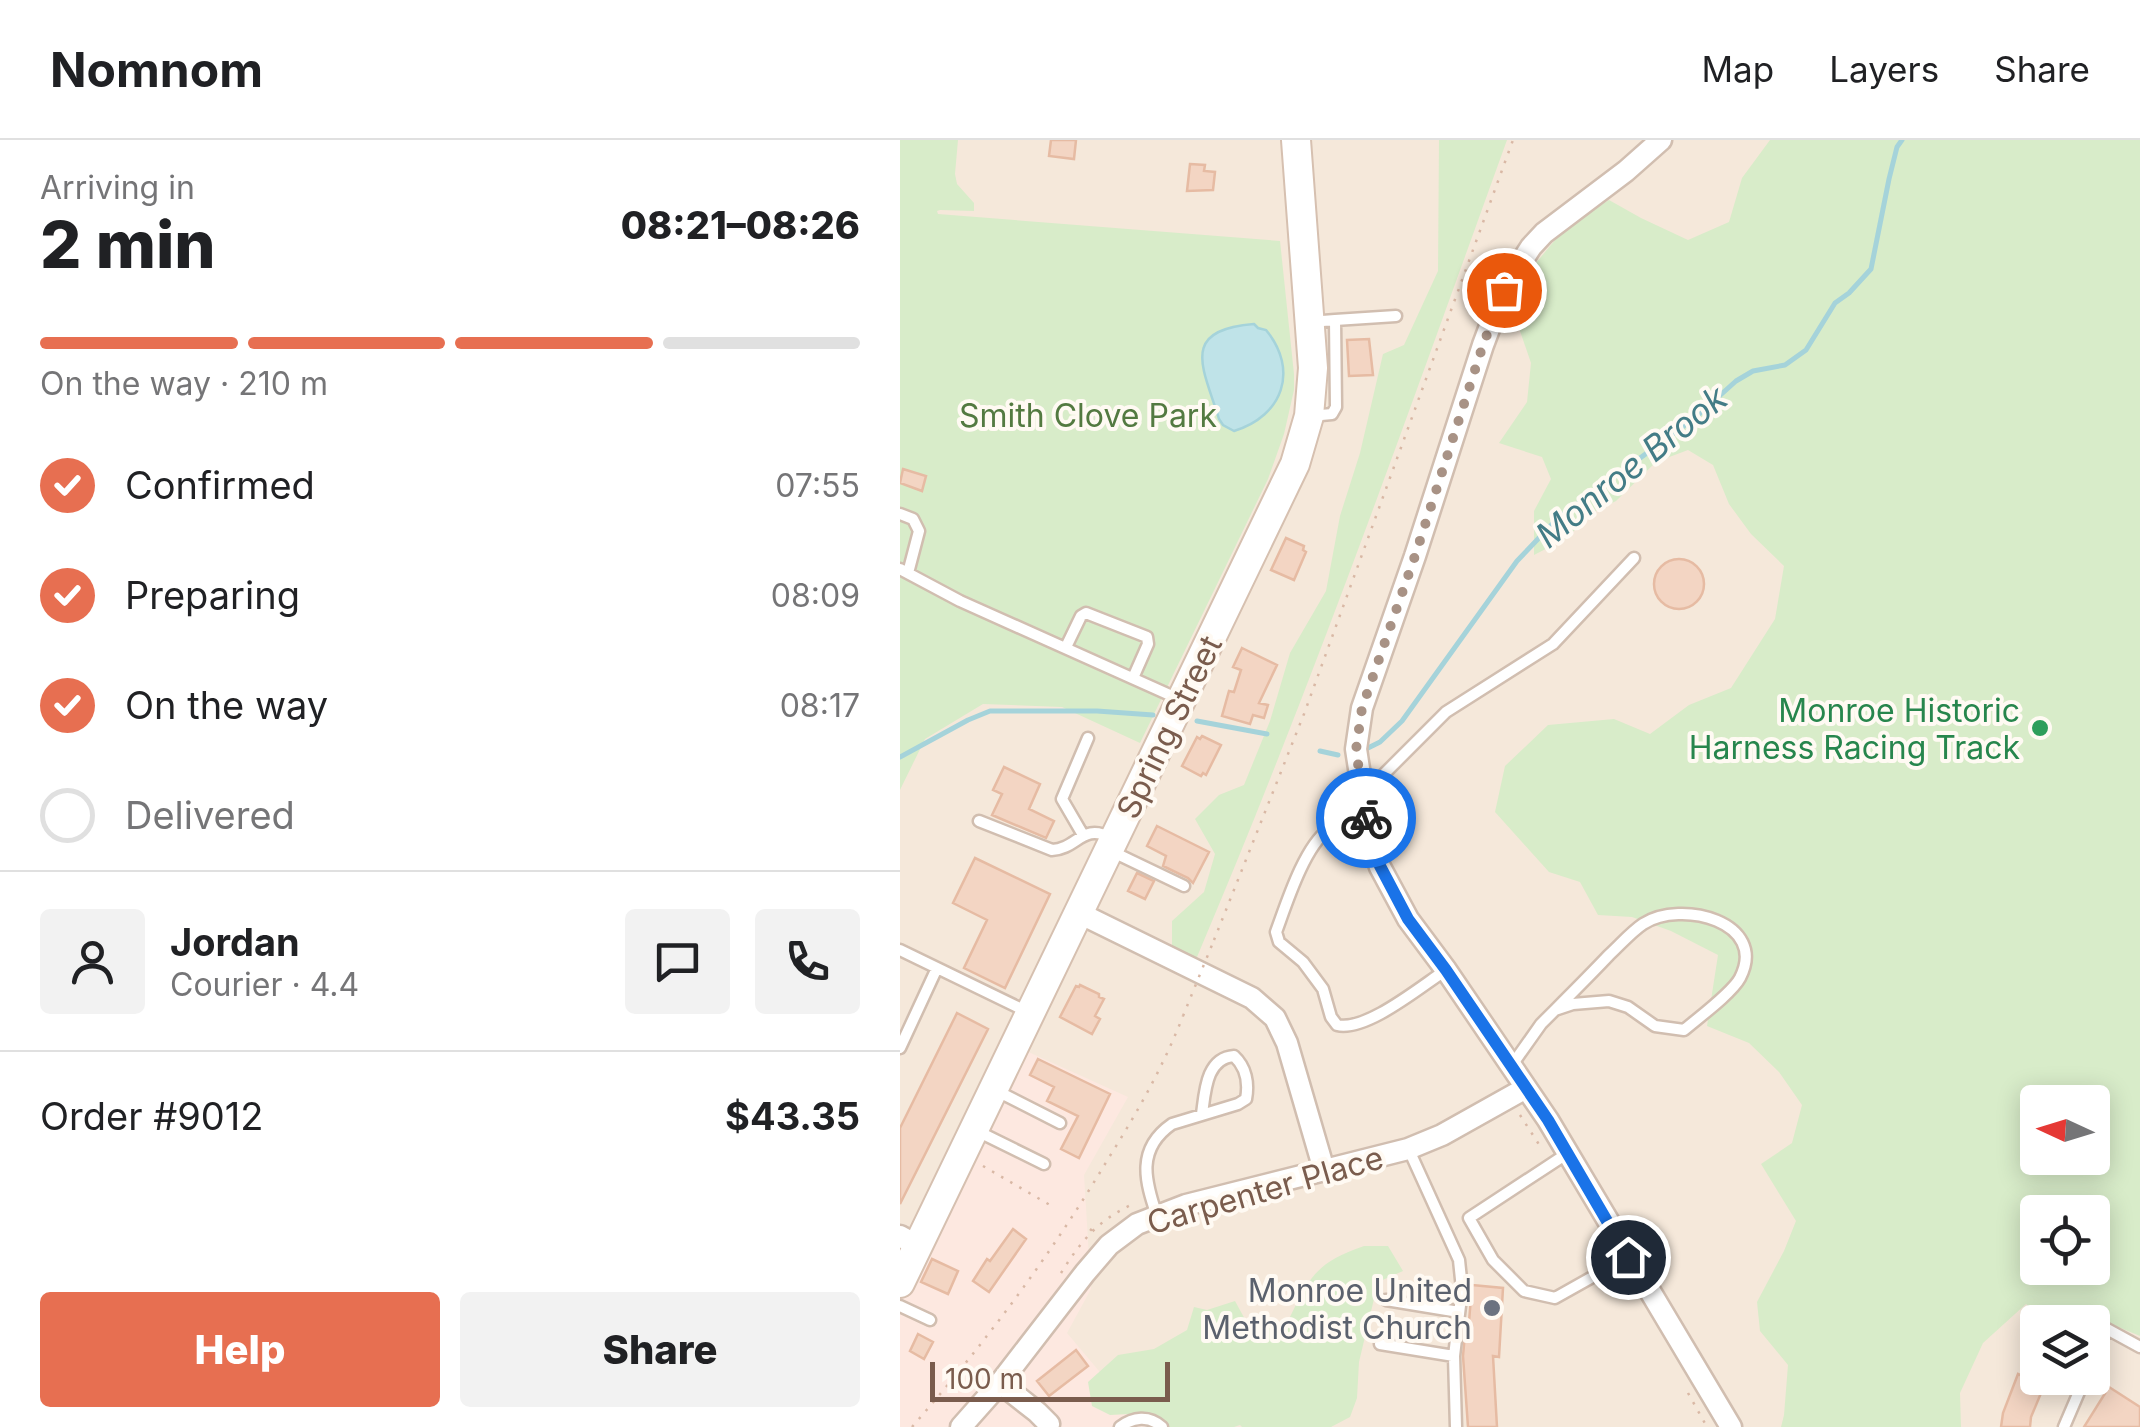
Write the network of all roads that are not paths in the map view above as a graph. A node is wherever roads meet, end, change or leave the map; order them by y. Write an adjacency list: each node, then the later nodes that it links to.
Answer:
1 (1296, 140): 4 (street, Spring Street)
2 (1661, 140): 12 (street)
3 (1396, 316): 4 (lane)
4 (1323, 321): 10 (street, Spring Street)
5 (900, 514): 7 (lane)
6 (1634, 558): 12 (lane)
7 (904, 571): 8 (lane)
8 (1066, 647): 9 (lane); 9 (lane)
9 (1133, 678): 10 (lane)
10 (1182, 700): 16 (street, Spring Street)
11 (1088, 738): 15 (lane)
12 (1361, 787): 13 (street)
13 (1366, 818): 21 (street); 21 (lane)
14 (979, 821): 15 (lane)
15 (1083, 835): 16 (lane)
16 (1112, 846): 17 (lane); 18 (street, Spring Street)
17 (1184, 886)
18 (1080, 913): 23 (street, Spring Street); 34 (street)
19 (900, 950): 20 (lane)
20 (937, 968): 23 (lane); 24 (lane)
21 (1446, 970): 25 (street)
22 (1555, 1010): 22 (lane); 25 (lane)
23 (1031, 1014): 27 (street, Spring Street)
24 (900, 1048)
25 (1511, 1066): 26 (street)
26 (1526, 1088): 31 (street, Carpenter Place); 32 (street)
27 (994, 1090): 29 (lane); 30 (street, Spring Street)
28 (1202, 1114): 28 (lane); 35 (lane)
29 (1060, 1123)
30 (974, 1130): 33 (lane); 36 (street, Spring Street)
31 (1408, 1149): 34 (street, Carpenter Place); 41 (lane)
32 (1560, 1158): 37 (street); 37 (lane)
33 (1044, 1164)
34 (1324, 1170): 35 (street, Carpenter Place)
35 (1157, 1216): 47 (street, Carpenter Place)
36 (909, 1241): 38 (street, Spring Street)
37 (1628, 1257): 54 (street)
38 (900, 1284)
39 (1386, 1300): 41 (lane)
40 (900, 1306): 42 (lane)
41 (1460, 1312): 46 (lane)
42 (930, 1320)
43 (2110, 1332): 45 (lane)
44 (1380, 1344): 46 (lane)
45 (2140, 1347)
46 (1454, 1356): 53 (lane)
47 (1000, 1383): 49 (street, Carpenter Place); 50 (street)
48 (2078, 1395): 55 (lane)
49 (961, 1427)
50 (1048, 1427)
51 (1120, 1427): 52 (lane)
52 (1162, 1427)
53 (1456, 1427)
54 (1731, 1427)
55 (2064, 1427)

